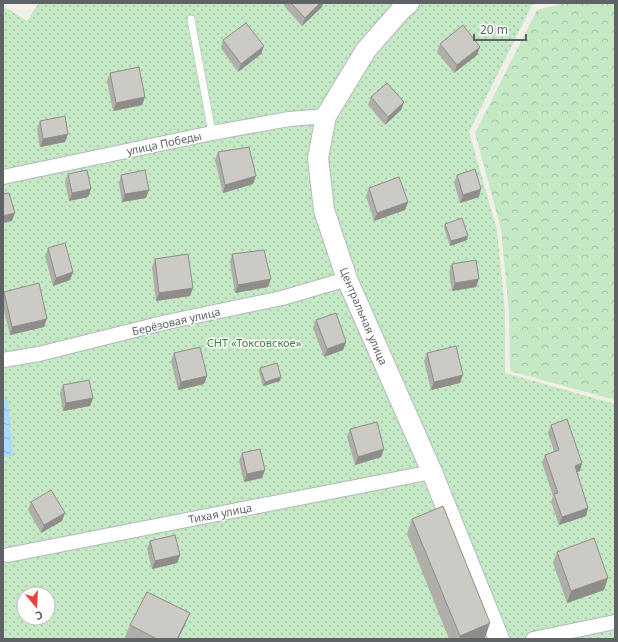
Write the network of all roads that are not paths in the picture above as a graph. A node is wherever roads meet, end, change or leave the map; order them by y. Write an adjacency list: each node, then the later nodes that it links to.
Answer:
1 (409, 3): 3 (street, Центральная улица)
2 (191, 19): 4 (lane)
3 (326, 116): 4 (street, улица Победы); 6 (street, Центральная улица)
4 (212, 133): 5 (street, улица Победы)
5 (3, 177)
6 (347, 279): 7 (street, Берёзовая улица); 8 (street, Центральная улица)
7 (3, 360)
8 (432, 472): 9 (street, Тихая улица); 11 (street, Центральная улица)
9 (8, 555)
10 (615, 622): 12 (street)
11 (499, 639)
12 (533, 639)

